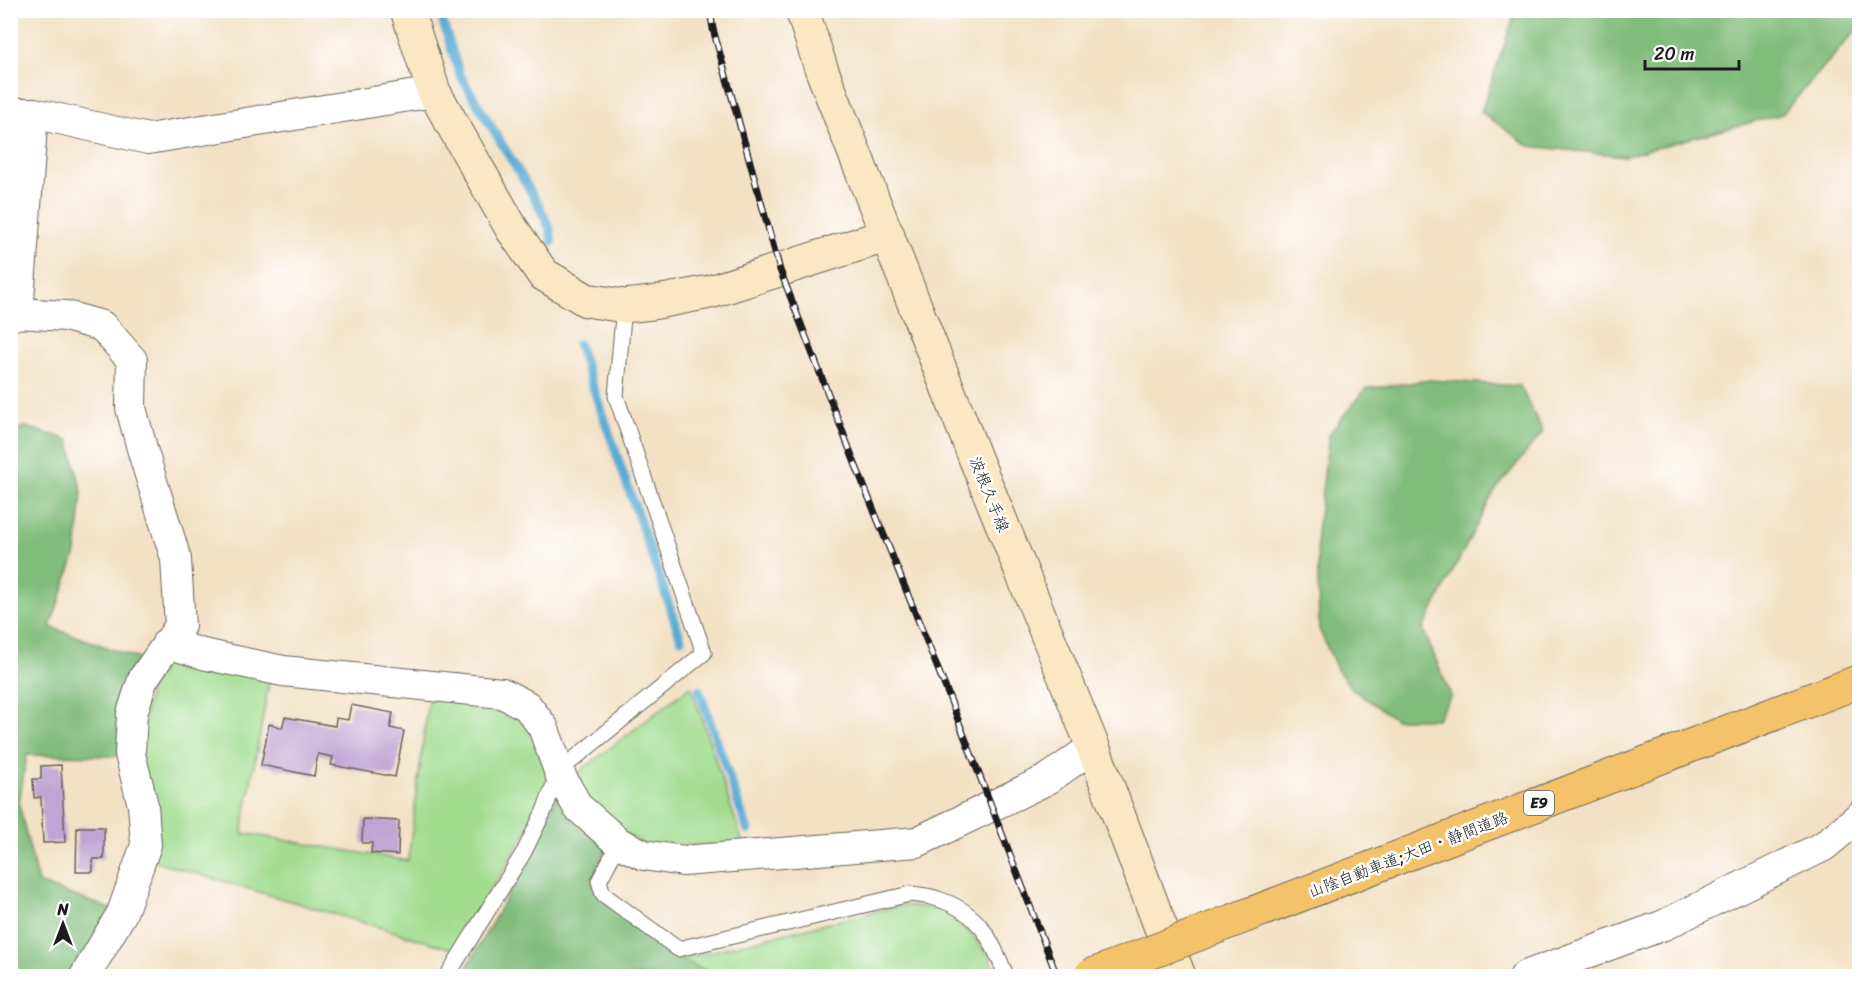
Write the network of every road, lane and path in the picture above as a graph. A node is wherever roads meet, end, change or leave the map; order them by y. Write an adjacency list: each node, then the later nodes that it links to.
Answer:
1 (407, 10): 3 (main road)
2 (802, 10): 5 (main road, 波根久手線)
3 (434, 92): 4 (street); 6 (main road)
4 (22, 113): 7 (street)
5 (888, 235): 6 (main road); 10 (main road, 波根久手線)
6 (624, 306): 11 (lane)
7 (14, 315): 8 (street)
8 (167, 643): 11 (street); 14 (street)
9 (1860, 681): 17 (highway, 山陰自動車道;大田・静間道路 / E9, bridge)
10 (1093, 747): 13 (street); 18 (main road, 波根久手線)
11 (559, 771): 13 (street); 15 (lane)
12 (1860, 816): 19 (street)
13 (619, 843): 16 (lane)
14 (85, 976)
15 (447, 976)
16 (1006, 976)
17 (1090, 976)
18 (1179, 976)
19 (1525, 976)

